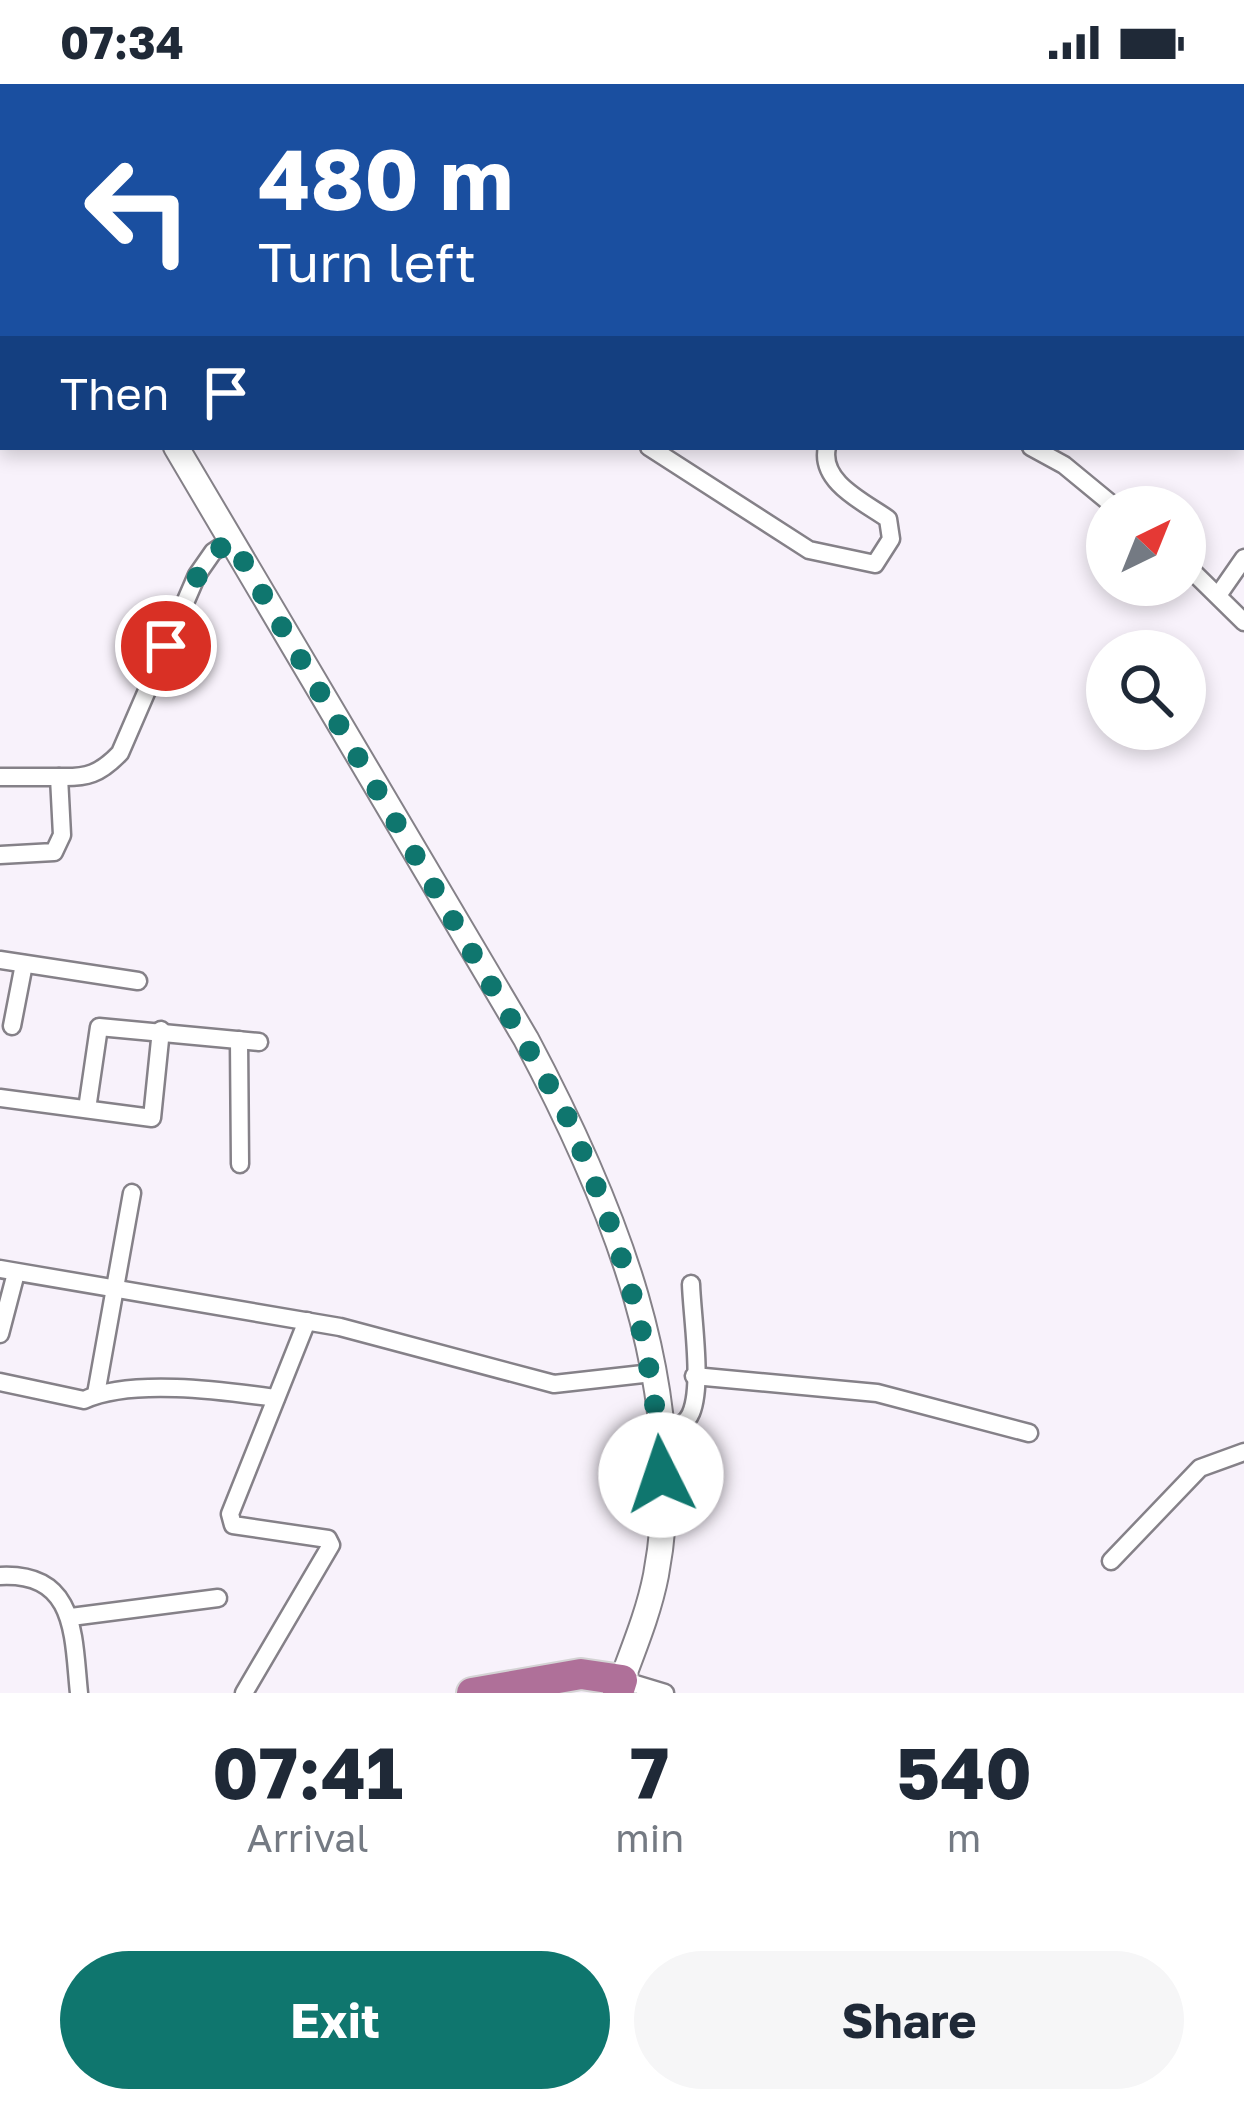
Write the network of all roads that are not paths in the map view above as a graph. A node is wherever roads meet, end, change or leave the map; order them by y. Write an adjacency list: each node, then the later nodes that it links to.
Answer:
1 (178, 450): 6 (main road)
2 (654, 450): 3 (street)
3 (827, 450)
4 (1036, 450): 5 (street)
5 (1090, 486)
6 (231, 540): 12 (street); 28 (main road)
7 (1244, 558): 9 (street)
8 (1206, 583): 9 (street)
9 (1219, 594): 10 (street)
10 (1244, 622)
11 (0, 777): 12 (street)
12 (59, 777): 13 (street)
13 (0, 855)
14 (0, 960): 15 (street)
15 (25, 964): 16 (street); 17 (street)
16 (138, 981)
17 (12, 1026)
18 (161, 1030): 20 (street); 20 (street); 21 (street)
19 (0, 1097): 20 (street)
20 (87, 1109)
21 (239, 1164)
22 (132, 1193): 25 (street)
23 (8, 1271): 25 (street); 27 (street)
24 (691, 1284): 29 (street)
25 (112, 1290): 26 (street); 31 (street)
26 (307, 1321): 28 (street); 32 (street)
27 (0, 1334)
28 (652, 1373): 34 (main road)
29 (694, 1376): 33 (street); 34 (street)
30 (0, 1382): 31 (street)
31 (97, 1394): 32 (street)
32 (276, 1398): 42 (street)
33 (1029, 1433)
34 (659, 1434): 40 (main road)
35 (1244, 1452): 36 (street)
36 (1111, 1561)
37 (0, 1576): 39 (street)
38 (218, 1598): 39 (street)
39 (71, 1617): 41 (street)
40 (620, 1686): 43 (highway); 44 (street)
41 (79, 1693)
42 (244, 1693)
43 (472, 1693)
44 (665, 1693)

